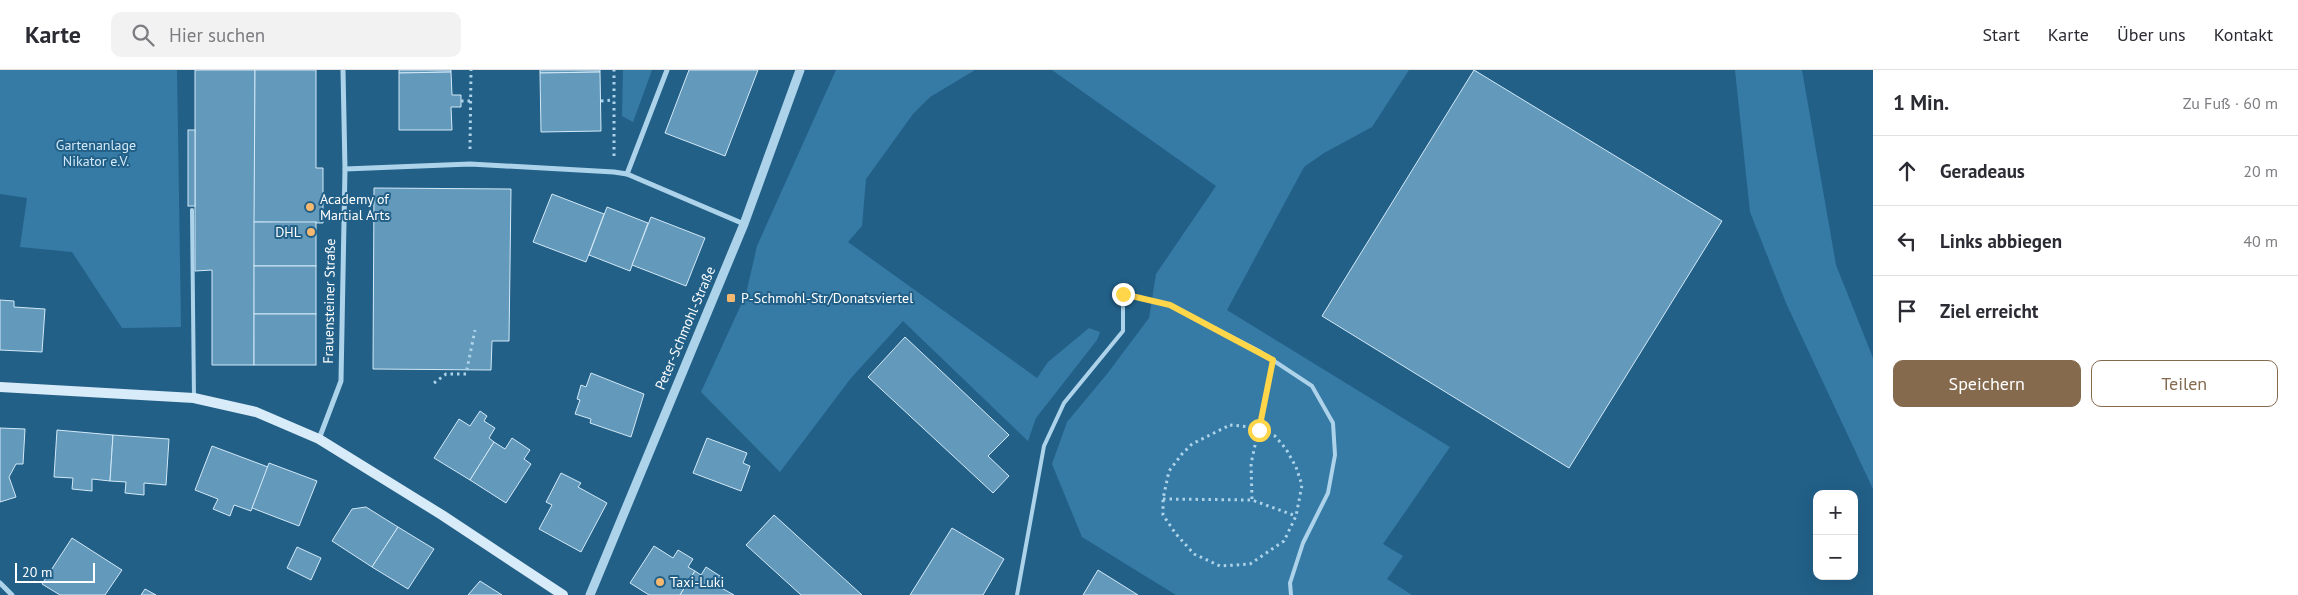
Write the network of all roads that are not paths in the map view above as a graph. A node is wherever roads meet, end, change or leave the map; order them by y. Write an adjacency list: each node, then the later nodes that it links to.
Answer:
1 (343, 70): 4 (street, Frauensteiner Straße)
2 (667, 70): 5 (street)
3 (800, 70): 7 (street, Peter-Schmohl-Straße)
4 (345, 169): 5 (street); 10 (street, Frauensteiner Straße)
5 (627, 174): 7 (street)
6 (192, 210): 9 (lane)
7 (744, 224): 14 (street, Peter-Schmohl-Straße)
8 (0, 387): 9 (main road)
9 (194, 398): 10 (main road)
10 (319, 439): 13 (main road)
11 (0, 583): 12 (street)
12 (12, 595)
13 (562, 595)
14 (590, 595)
15 (1018, 595): 16 (lane)
16 (1291, 595)

